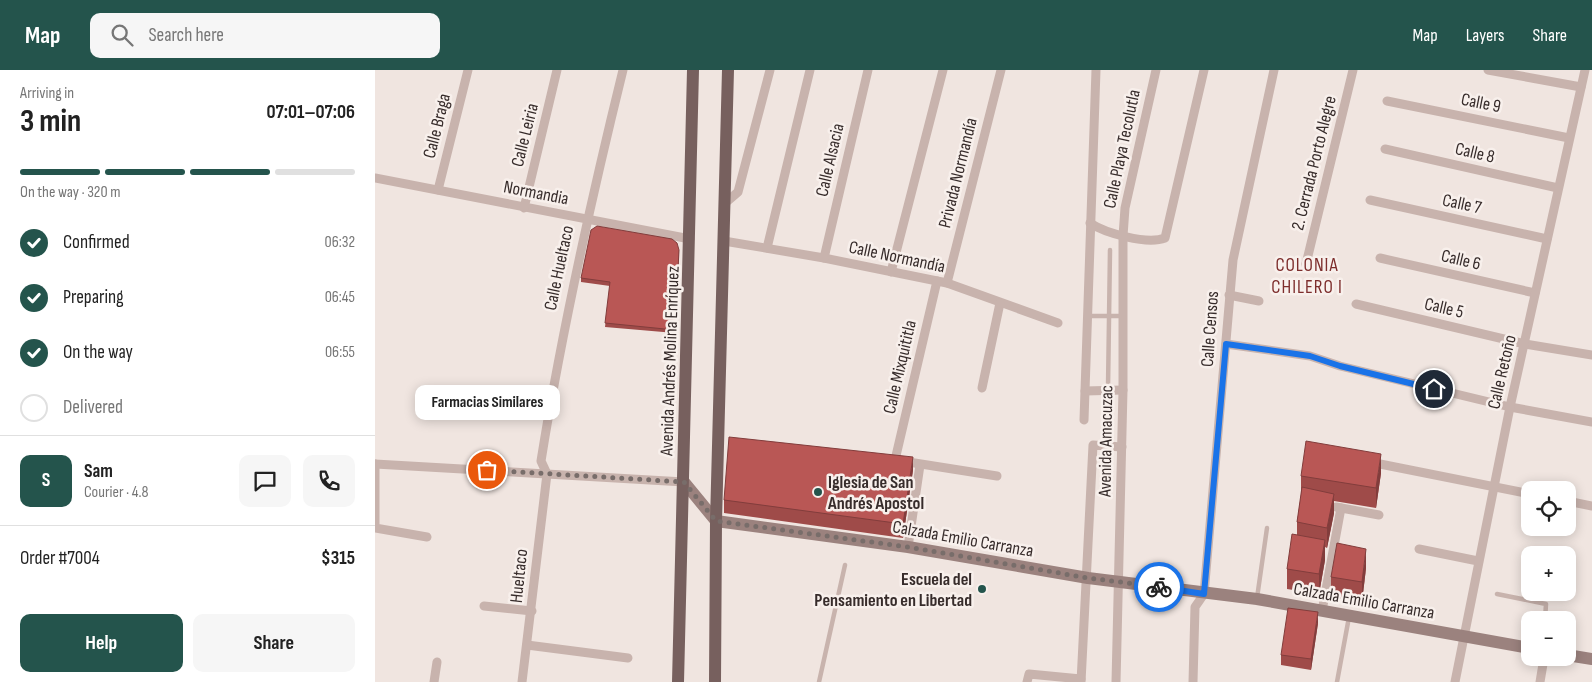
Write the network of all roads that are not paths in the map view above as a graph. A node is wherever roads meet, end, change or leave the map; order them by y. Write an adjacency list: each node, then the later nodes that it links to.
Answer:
1 (468, 70): 24 (street, Calle Braga)
2 (557, 70): 27 (street, Calle Leiria)
3 (623, 70): 28 (street, Calle Hueltaco)
4 (693, 70): 31 (main road, Avenida Andrés Molina Enríquez)
5 (728, 70): 26 (main road)
6 (770, 70): 26 (street)
7 (810, 70): 34 (street)
8 (868, 70): 36 (street, Calle Alsacia)
9 (943, 70): 39 (street)
10 (1001, 70): 41 (street, Privada Normandía)
11 (1096, 70): 29 (street, Avenida Amacuzac)
12 (1157, 70): 30 (street, Calle Playa Tecolutla)
13 (1204, 70): 30 (street)
14 (1274, 70): 43 (street, Calle Censos)
15 (1353, 70): 38 (street, 2. Cerrada Porto Alegre)
16 (1488, 70): 18 (street)
17 (1585, 70): 18 (street, Calle Retoño)
18 (1581, 87): 20 (street, Calle Retoño)
19 (1387, 101): 20 (street, Calle 9)
20 (1569, 138): 23 (street, Calle Retoño)
21 (1385, 148): 23 (street, Calle 8)
22 (375, 178): 24 (street, Normandia)
23 (1558, 188): 32 (street, Calle Retoño)
24 (438, 190): 27 (street, Normandia)
25 (1370, 200): 32 (street, Calle 7)
26 (724, 204): 33 (main road)
27 (524, 208): 28 (street, Normandia)
28 (586, 219): 31 (street, Normandia); 65 (street, Calle Hueltaco)
29 (1090, 223): 30 (street); 47 (street, Avenida Amacuzac)
30 (1123, 236): 49 (street, Avenida Amacuzac)
31 (691, 238): 67 (main road, Avenida Andrés Molina Enríquez)
32 (1547, 239): 42 (street, Calle Retoño)
33 (724, 241): 34 (street, Calle Normandía); 75 (main road)
34 (767, 248): 36 (street, Calle Normandía)
35 (1110, 250): 48 (lane)
36 (824, 258): 39 (street, Calle Normandía)
37 (1380, 258): 42 (street, Calle 6)
38 (1306, 264)
39 (891, 272): 40 (street, Calle Normandía)
40 (937, 281): 41 (street, Calle Normandía); 64 (street, Calle Mixquititla)
41 (947, 283): 45 (street, Calle Normandía)
42 (1535, 293): 52 (street, Calle Retoño)
43 (1229, 295): 44 (street); 51 (street, Calle Censos)
44 (1259, 301)
45 (1000, 302): 50 (street, Calle Normandía); 54 (street)
46 (1356, 304): 52 (street, Calle 5)
47 (1089, 316): 48 (lane); 57 (street, Avenida Amacuzac)
48 (1110, 316): 49 (lane); 55 (lane)
49 (1124, 316): 56 (street, Avenida Amacuzac)
50 (1058, 323)
51 (1226, 344): 58 (street); 85 (street, Calle Censos)
52 (1525, 344): 53 (street, Calle 5); 58 (street, Calle Retoño)
53 (1592, 355)
54 (982, 388)
55 (1107, 389): 56 (street); 57 (street)
56 (1123, 390): 61 (street, Avenida Amacuzac)
57 (1085, 391): 59 (street, Avenida Amacuzac)
58 (1510, 407): 60 (street); 68 (street, Calle Retoño)
59 (1085, 420)
60 (1592, 422)
61 (1122, 447): 83 (street, Avenida Amacuzac); 84 (street, Avenida Amacuzac)
62 (1360, 460): 68 (street)
63 (375, 464): 65 (street); 76 (street)
64 (920, 465): 66 (street); 79 (street)
65 (547, 474): 67 (street); 89 (street, Hueltaco)
66 (997, 476)
67 (684, 482): 75 (street); 104 (main road, Avenida Andrés Molina Enríquez)
68 (1494, 487): 69 (street); 81 (street, Calle Retoño)
69 (1521, 492)
70 (1576, 503): 72 (street)
71 (1324, 505): 73 (street)
72 (1592, 506)
73 (1341, 508): 74 (street); 90 (street)
74 (1379, 515)
75 (716, 521): 79 (street, Calzada Emilio Carranza); 105 (main road)
76 (375, 528): 78 (street)
77 (1267, 528): 87 (lane)
78 (427, 537)
79 (908, 547): 83 (street, Calzada Emilio Carranza)
80 (1419, 549): 81 (street)
81 (1479, 561): 93 (street, Calle Retoño)
82 (845, 565): 106 (lane)
83 (1088, 578): 84 (street, Calzada Emilio Carranza); 101 (street, Avenida Amacuzac)
84 (1119, 582): 85 (street, Calzada Emilio Carranza); 108 (street, Avenida Amacuzac)
85 (1204, 594): 87 (street, Calzada Emilio Carranza); 109 (street, Calle Censos)
86 (1497, 594): 91 (lane)
87 (1257, 599): 90 (street, Calzada Emilio Carranza)
88 (484, 606): 89 (street)
89 (532, 611): 94 (street, Hueltaco)
90 (1322, 611): 92 (street, Calzada Emilio Carranza)
91 (1545, 611)
92 (1349, 616): 93 (street, Calzada Emilio Carranza); 110 (lane)
93 (1463, 637): 95 (street, Calzada Emilio Carranza); 111 (street, Calle Retoño)
94 (527, 645): 97 (street); 103 (street, Hueltaco)
95 (1521, 647)
96 (1576, 656): 98 (street)
97 (628, 658)
98 (1592, 659)
99 (437, 662): 102 (street)
100 (1543, 666): 112 (street)
101 (1081, 681): 107 (street)
102 (434, 682)
103 (522, 682)
104 (678, 682)
105 (715, 682)
106 (819, 682)
107 (1027, 682)
108 (1115, 682)
109 (1193, 682)
110 (1337, 682)
111 (1455, 682)
112 (1540, 682)

